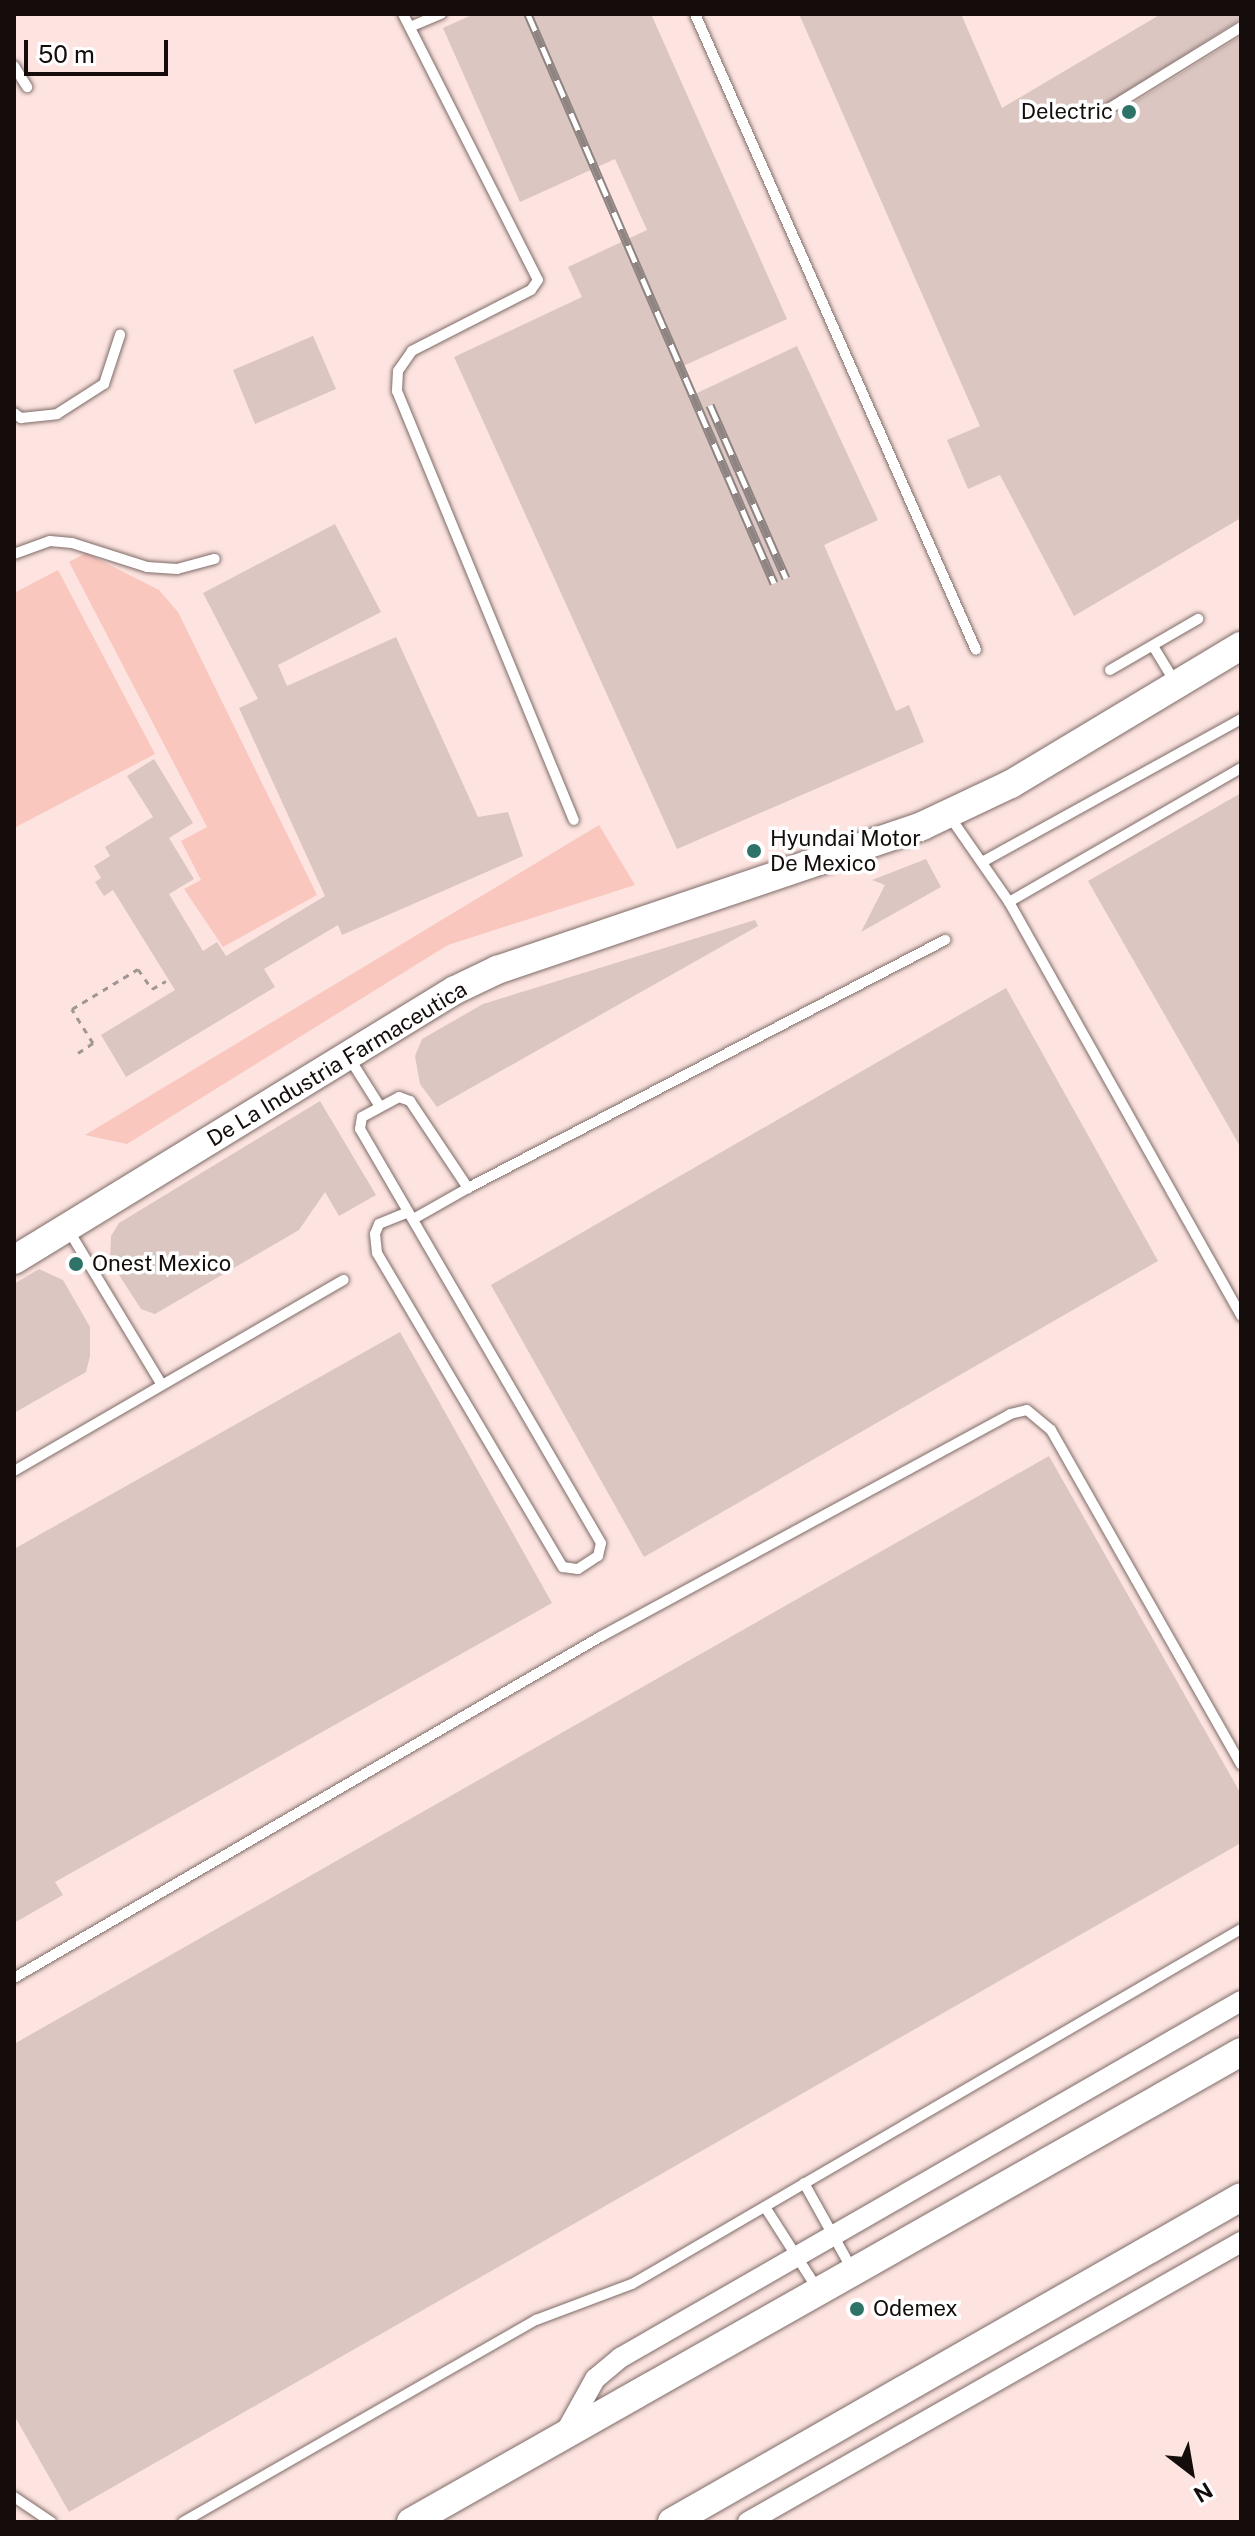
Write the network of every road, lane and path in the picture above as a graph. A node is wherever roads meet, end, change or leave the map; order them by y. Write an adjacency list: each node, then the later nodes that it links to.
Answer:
1 (403, 14): 4 (lane)
2 (441, 14): 4 (lane)
3 (695, 14): 16 (lane)
4 (410, 27): 22 (lane)
5 (1241, 27): 8 (lane)
6 (14, 66): 7 (lane)
7 (27, 87)
8 (1102, 113)
9 (120, 335): 10 (lane)
10 (14, 413)
11 (14, 554): 12 (lane)
12 (215, 559)
13 (1198, 619): 14 (lane)
14 (1153, 646): 17 (lane); 18 (lane)
15 (1241, 646): 18 (main road, De La Industria Farmaceutica)
16 (976, 650)
17 (1110, 670)
18 (1176, 684): 21 (main road, De La Industria Farmaceutica)
19 (1241, 719): 23 (lane)
20 (1241, 768): 24 (lane)
21 (947, 813): 23 (lane); 28 (main road, De La Industria Farmaceutica)
22 (574, 820)
23 (984, 861): 24 (lane)
24 (1009, 902): 35 (lane)
25 (945, 940): 30 (lane)
26 (166, 981): 27 (path)
27 (78, 1053)
28 (347, 1055): 29 (lane); 32 (main road, De La Industria Farmaceutica)
29 (379, 1105): 30 (lane); 31 (lane)
30 (468, 1188): 31 (lane)
31 (410, 1216): 31 (lane)
32 (68, 1229): 33 (main road, De La Industria Farmaceutica); 36 (lane)
33 (14, 1260)
34 (344, 1280): 36 (lane)
35 (1241, 1316)
36 (160, 1382): 37 (lane)
37 (14, 1471)
38 (1241, 1765): 40 (lane)
39 (1241, 1929): 43 (lane)
40 (14, 1978)
41 (1241, 2001): 46 (street)
42 (1241, 2052): 49 (main road)
43 (804, 2183): 45 (lane); 46 (lane)
44 (1241, 2197): 56 (main road)
45 (765, 2207): 48 (lane); 54 (lane)
46 (833, 2235): 48 (street); 49 (lane)
47 (1241, 2242): 57 (street)
48 (796, 2256): 50 (lane); 51 (street)
49 (854, 2272): 50 (main road)
50 (819, 2292): 51 (main road)
51 (565, 2433): 55 (main road)
52 (14, 2497): 53 (lane)
53 (51, 2522)
54 (183, 2522)
55 (411, 2522)
56 (672, 2522)
57 (748, 2522)

